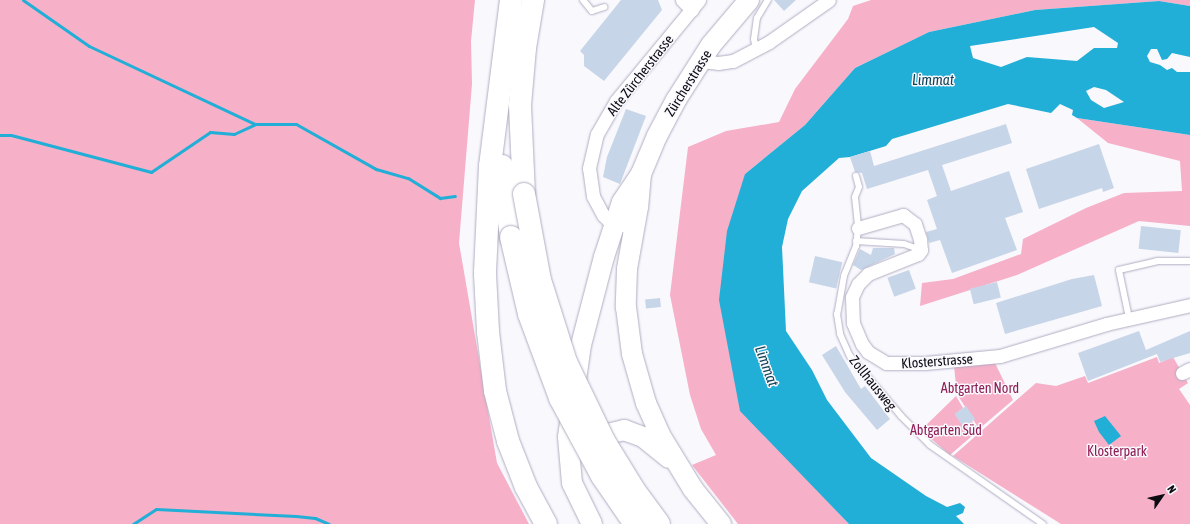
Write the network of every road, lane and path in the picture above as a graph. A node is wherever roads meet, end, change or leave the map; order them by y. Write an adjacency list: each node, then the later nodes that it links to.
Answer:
1 (511, 0): 12 (highway)
2 (533, 0): 27 (highway, bridge)
3 (583, 0): 9 (lane)
4 (682, 0): 8 (street)
5 (749, 0): 11 (main road, Zürcherstrasse)
6 (768, 0): 10 (lane)
7 (830, 0): 10 (street)
8 (695, 5): 15 (street, Alte Zürcherstrasse)
9 (604, 7)
10 (756, 50): 11 (street)
11 (700, 61): 13 (main road, Zürcherstrasse)
12 (498, 114): 24 (highway); 26 (highway, bridge)
13 (640, 174): 15 (main road); 16 (main road)
14 (856, 176): 17 (lane, Zollhausweg)
15 (614, 222): 16 (street, Alte Zürcherstrasse); 23 (main road)
16 (633, 228): 22 (main road)
17 (857, 234): 18 (lane); 18 (street); 29 (lane, Zollhausweg)
18 (921, 250): 21 (street, Klosterstrasse)
19 (1190, 261): 21 (lane)
20 (1190, 305): 21 (street, Klosterstrasse)
21 (1129, 318)
22 (676, 462): 23 (main road); 28 (main road)
23 (582, 505): 25 (main road)
24 (546, 524)
25 (592, 524)
26 (635, 524)
27 (660, 524)
28 (721, 524)
29 (1043, 524)

